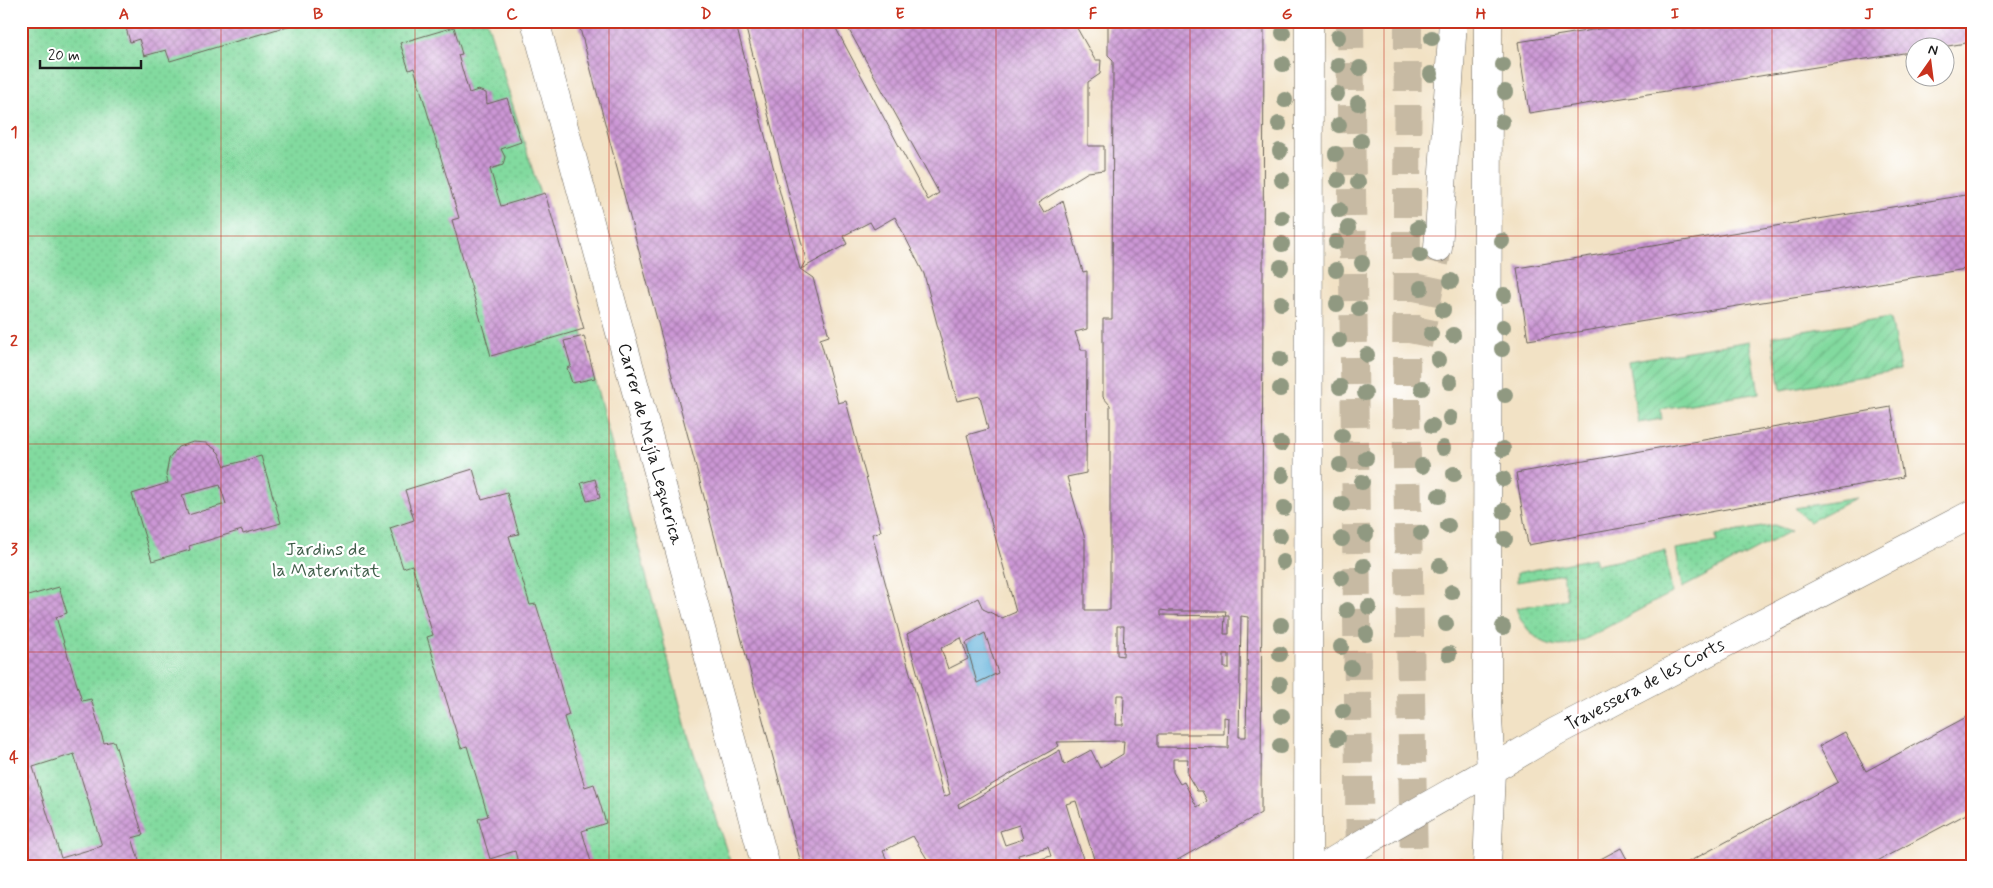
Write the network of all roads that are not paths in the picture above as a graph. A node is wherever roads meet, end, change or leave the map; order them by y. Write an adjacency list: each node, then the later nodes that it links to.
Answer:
1 (535, 21): 8 (main road, Carrer de Mejía Lequerica)
2 (1309, 21): 9 (main road)
3 (1454, 21): 5 (main road)
4 (1488, 21): 7 (main road)
5 (1438, 248)
6 (1972, 514): 7 (main road, Travessera de les Corts)
7 (1491, 771): 10 (main road, Travessera de les Corts); 11 (main road)
8 (766, 867)
9 (1308, 867)
10 (1324, 867)
11 (1487, 867)

